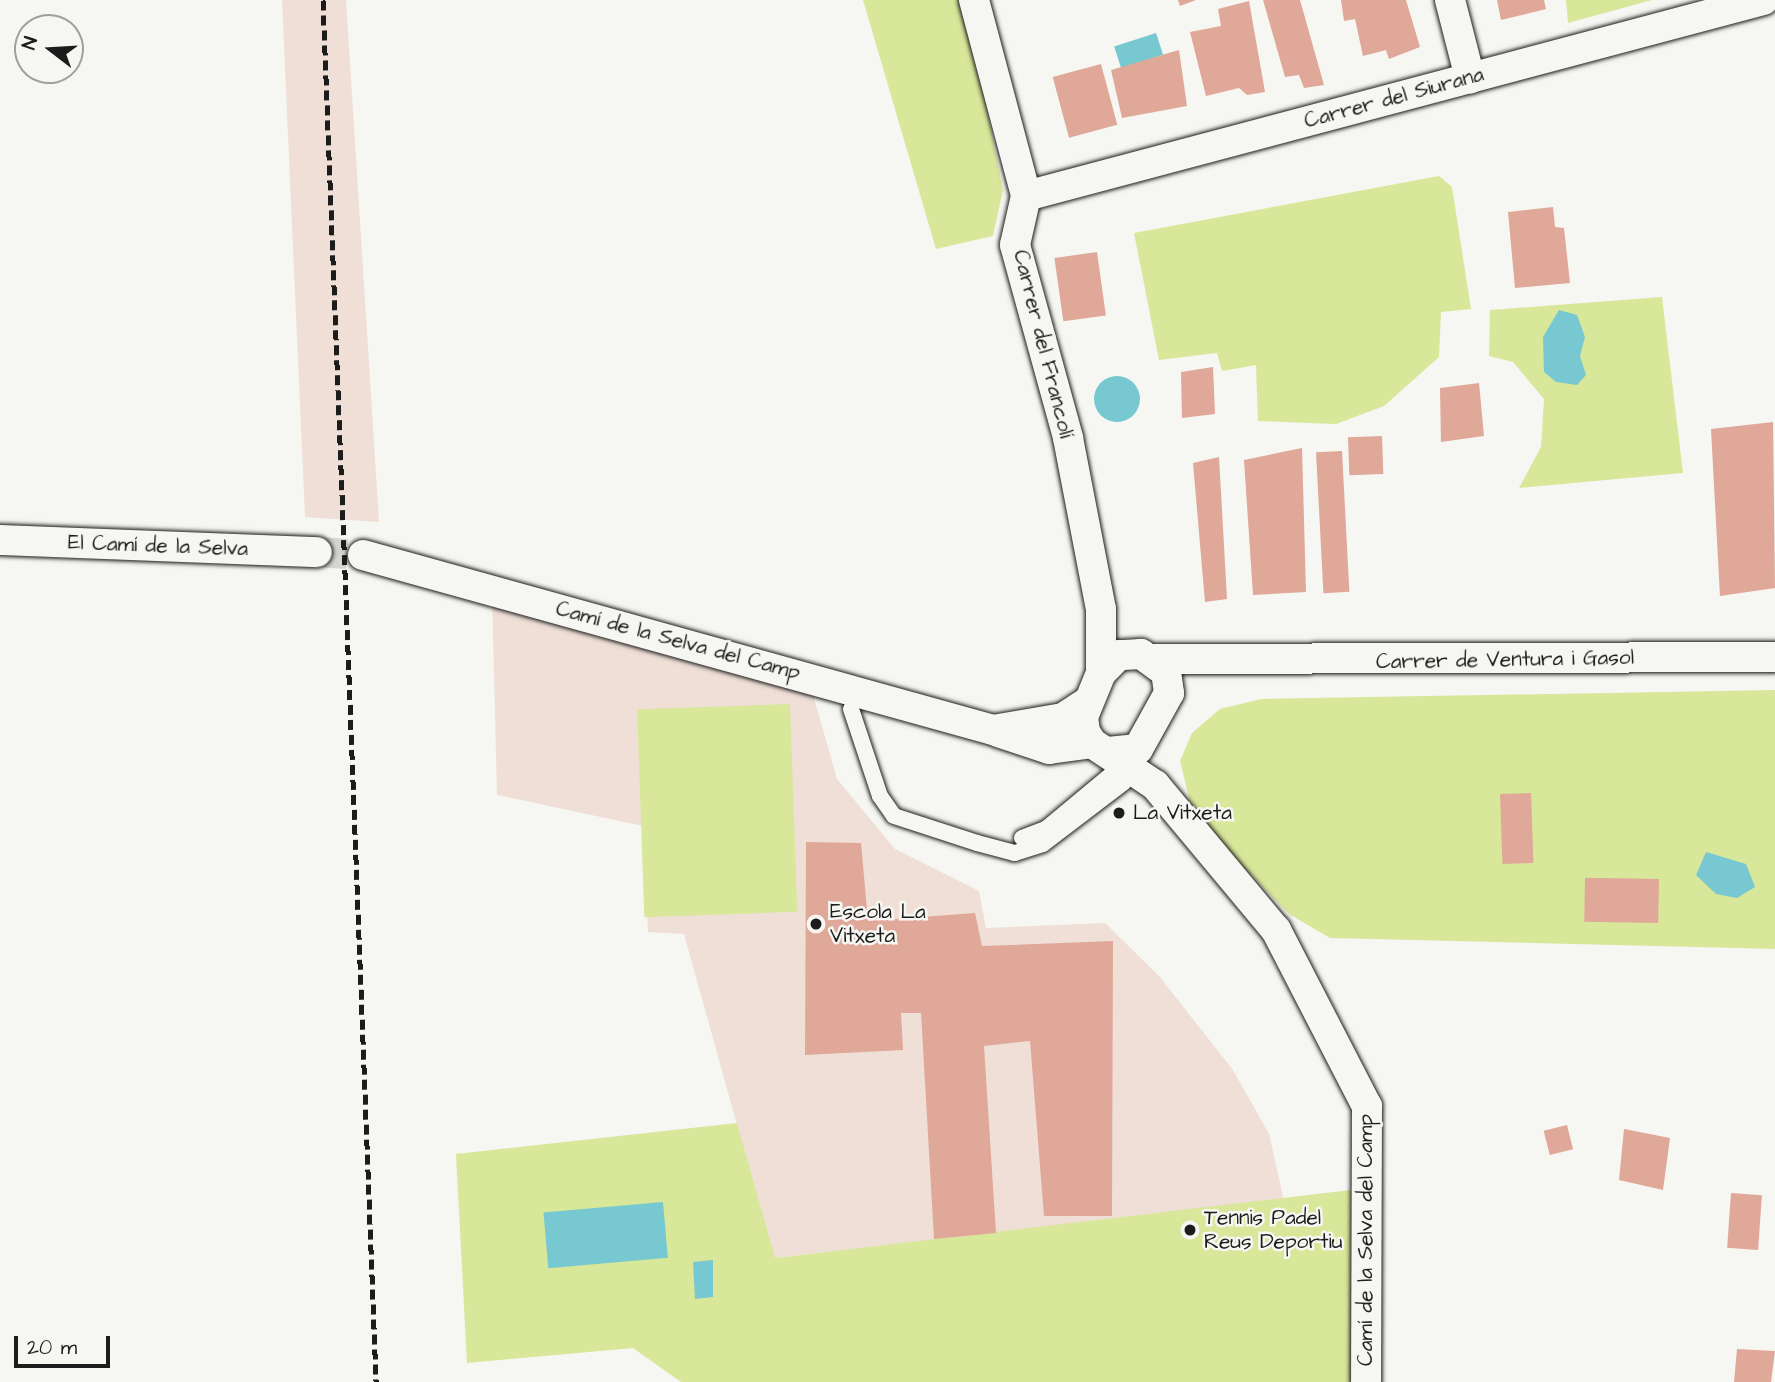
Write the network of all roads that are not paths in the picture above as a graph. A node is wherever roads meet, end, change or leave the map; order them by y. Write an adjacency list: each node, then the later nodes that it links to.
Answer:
1 (974, 0): 5 (street, Carrer del Francolí)
2 (1450, 0): 4 (street)
3 (1763, 0): 4 (street, Carrer del Siurana)
4 (1470, 78): 5 (street, Carrer del Siurana)
5 (1026, 196): 9 (street, Carrer del Francolí)
6 (0, 540): 7 (street, El Camí de la Selva)
7 (317, 552)
8 (363, 555): 15 (street, Camí de la Selva del Camp)
9 (1101, 609): 10 (street, Carrer del Francolí); 13 (street, Carrer del Francolí)
10 (1143, 656): 12 (street, Carrer de Ventura i Gasol); 13 (street); 14 (street, Carrer del Francolí)
11 (1775, 657): 12 (street, Carrer de Ventura i Gasol)
12 (1235, 663): 14 (street, Carrer de Ventura i Gasol)
13 (1101, 673): 16 (street)
14 (1169, 693): 18 (street)
15 (862, 701): 17 (street, Camí de la Selva del Camp); 18 (lane)
16 (1088, 702): 17 (street, Camí de la Selva del Camp); 18 (street)
17 (993, 730): 18 (street, Camí de la Selva del Camp)
18 (1129, 759): 19 (lane); 22 (street, Camí de la Selva del Camp)
19 (1080, 796): 20 (lane); 21 (lane)
20 (1060, 806)
21 (1022, 838)
22 (1366, 1382)

